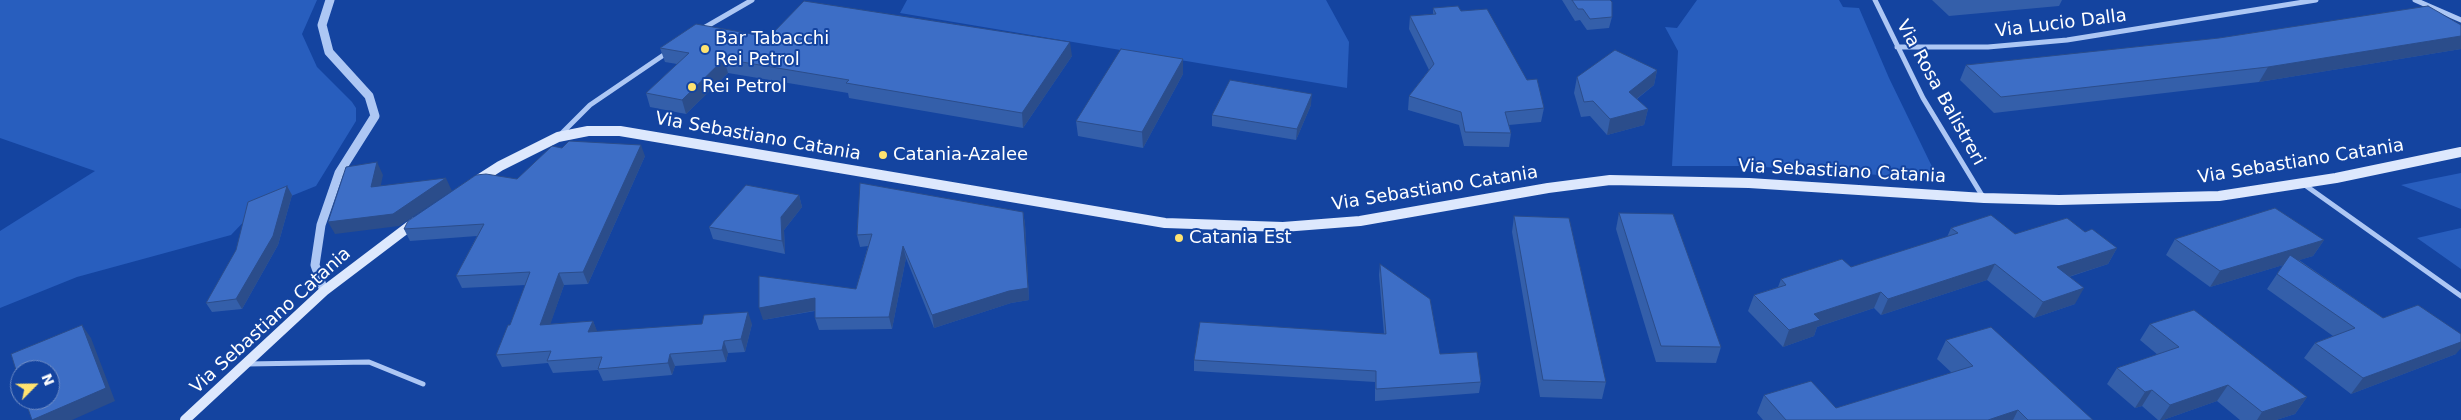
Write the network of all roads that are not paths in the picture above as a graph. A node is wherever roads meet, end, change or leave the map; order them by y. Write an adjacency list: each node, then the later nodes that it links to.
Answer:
1 (330, 0): 16 (street)
2 (752, 0): 7 (street)
3 (1874, 0): 8 (street, Via Rosa Balistreri)
4 (2316, 0): 8 (street, Via Lucio Dalla)
5 (2415, 0): 6 (street)
6 (2461, 20)
7 (697, 33)
8 (1897, 47): 14 (street, Via Rosa Balistreri)
9 (672, 49): 10 (street)
10 (558, 137): 13 (main road, Via Sebastiano Catania); 14 (main road, Via Sebastiano Catania)
11 (2461, 152): 12 (main road, Via Sebastiano Catania)
12 (2301, 183): 14 (main road, Via Sebastiano Catania); 17 (street)
13 (468, 187)
14 (1984, 198)
15 (421, 218): 16 (main road, Via Sebastiano Catania)
16 (324, 291): 18 (main road, Via Sebastiano Catania)
17 (2461, 296)
18 (247, 364): 19 (street); 20 (main road, Via Sebastiano Catania)
19 (423, 384)
20 (186, 420)

